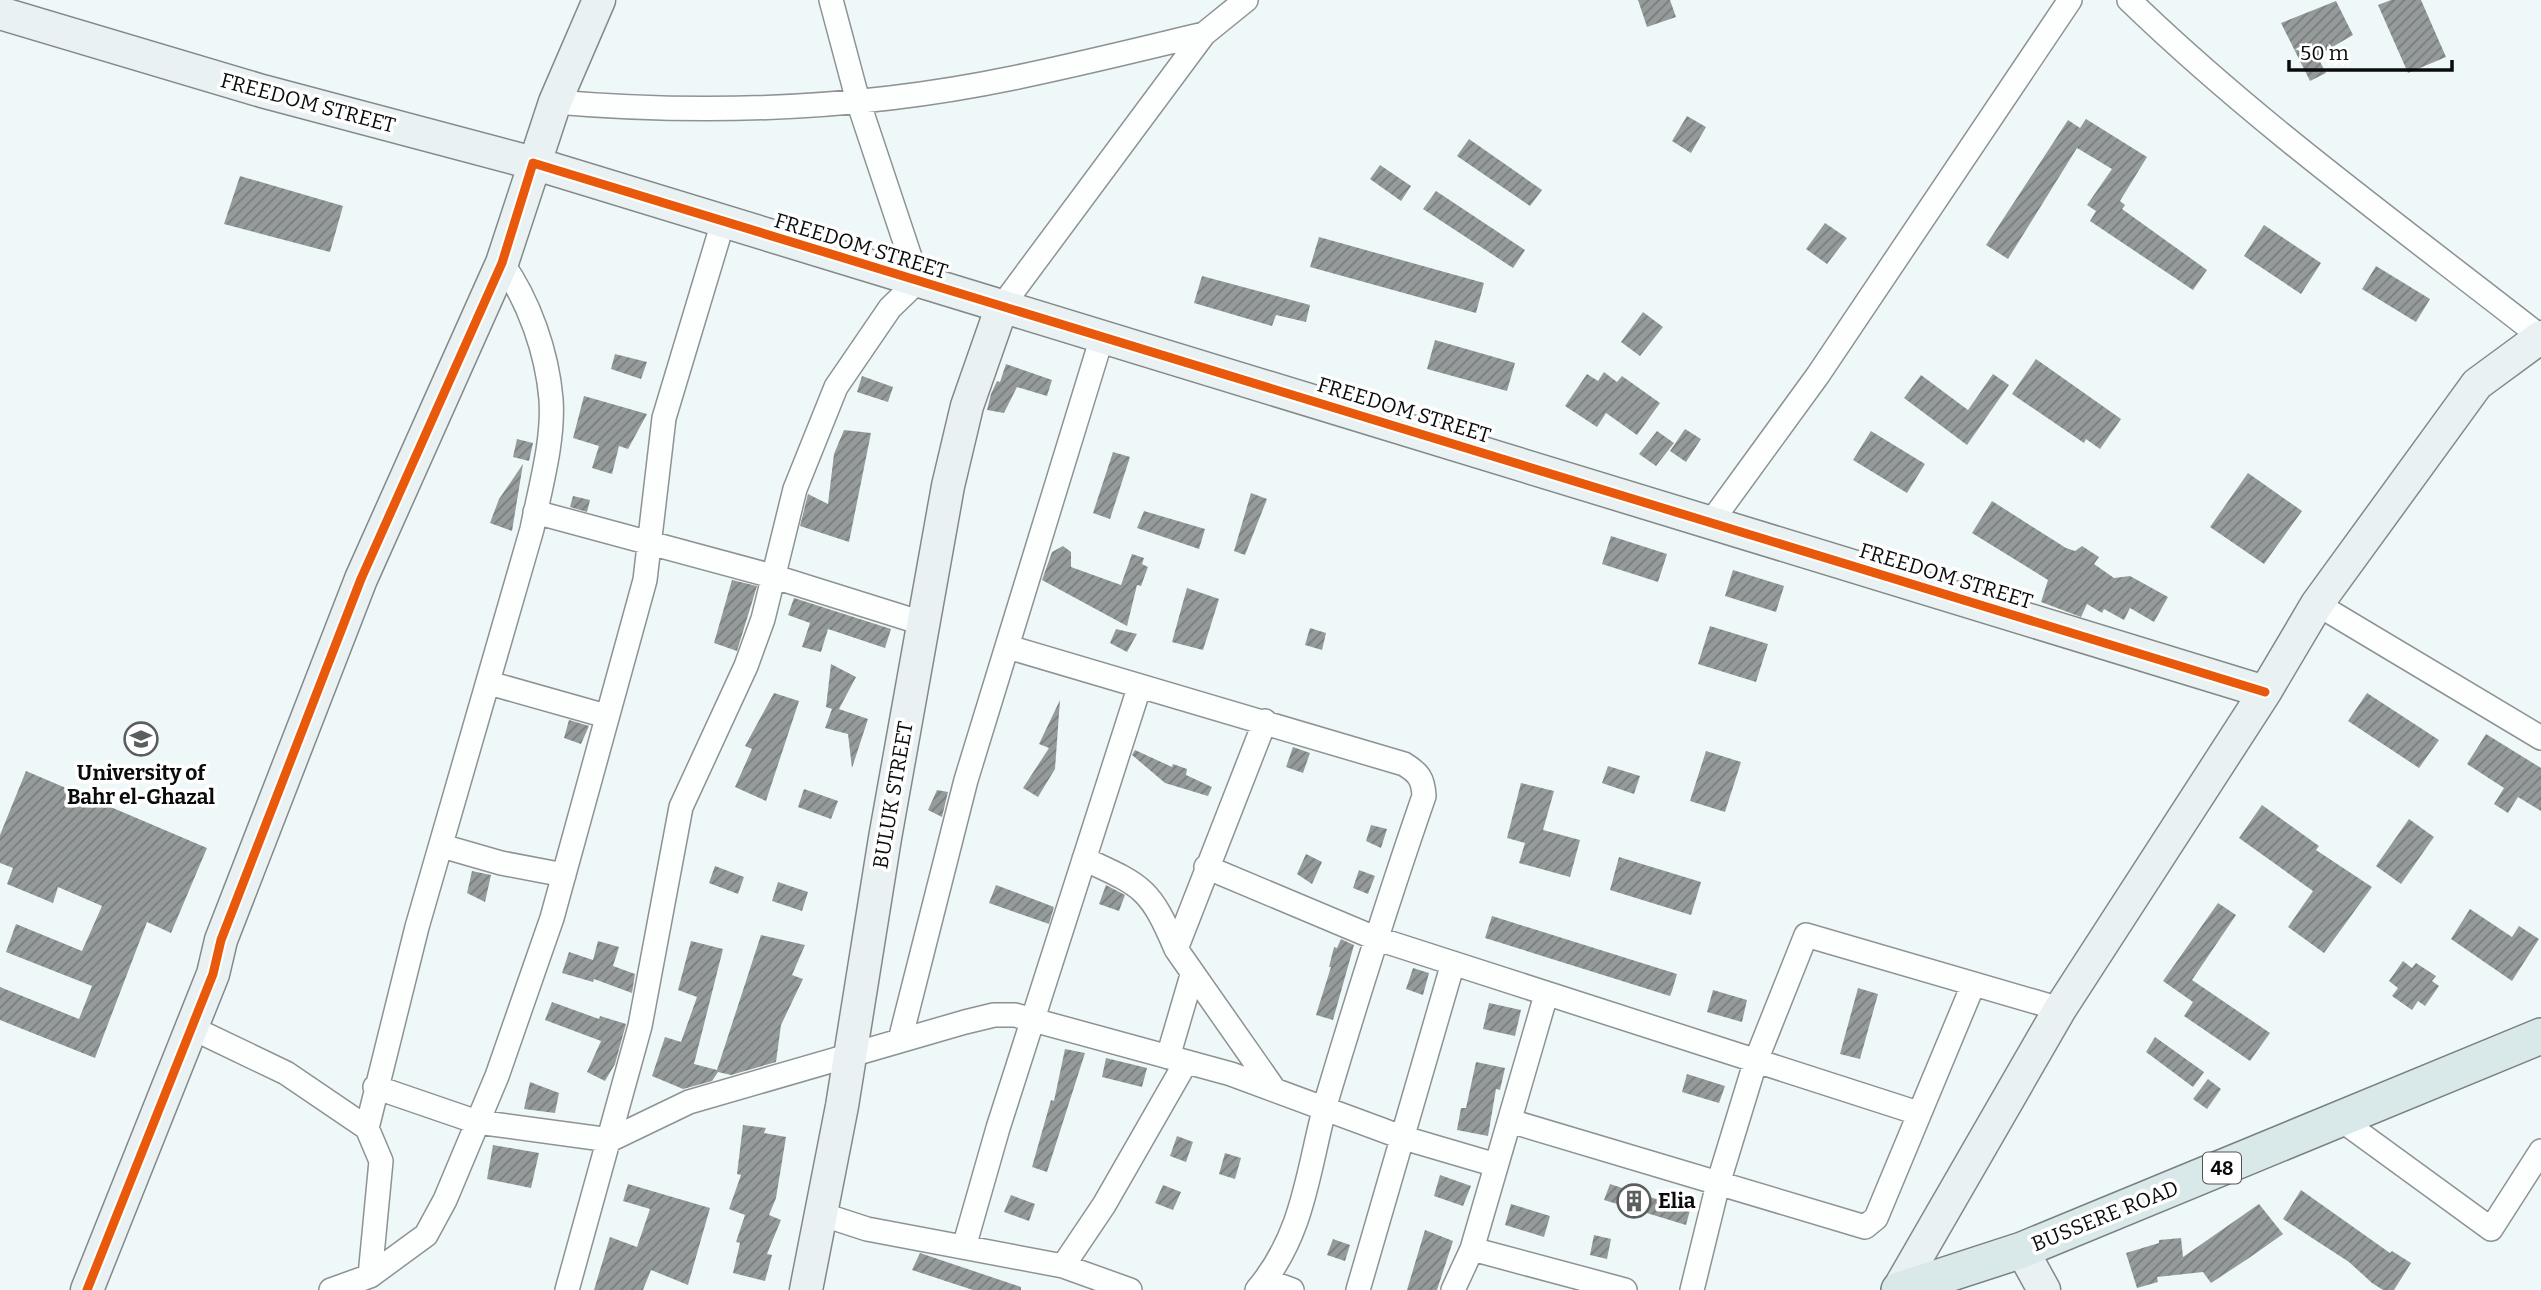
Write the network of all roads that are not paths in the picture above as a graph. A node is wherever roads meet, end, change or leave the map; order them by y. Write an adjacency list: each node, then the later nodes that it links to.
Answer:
1 (599, 0): 9 (street)
2 (831, 0): 8 (street)
3 (1246, 0): 7 (street)
4 (2070, 0): 18 (street)
5 (2129, 0): 16 (street)
6 (0, 13): 10 (street, FREEDOM STREET)
7 (1204, 34): 8 (street); 14 (street)
8 (858, 100): 9 (street); 13 (street)
9 (555, 102): 10 (street)
10 (533, 163): 11 (street, FREEDOM STREET); 12 (street)
11 (723, 222): 13 (street, FREEDOM STREET); 19 (street)
12 (502, 262): 17 (street); 42 (street)
13 (918, 281): 14 (street, FREEDOM STREET); 20 (street)
14 (1002, 306): 15 (street, FREEDOM STREET); 22 (street, BULUK STREET)
15 (1102, 337): 18 (street, FREEDOM STREET); 23 (street)
16 (2541, 337): 21 (street)
17 (535, 512): 19 (street); 24 (street)
18 (1711, 522): 26 (street, FREEDOM STREET)
19 (651, 543): 20 (street); 27 (street)
20 (772, 576): 22 (street); 57 (street)
21 (2317, 604): 26 (street); 29 (street)
22 (925, 624): 45 (street, BULUK STREET)
23 (1008, 647): 25 (street); 44 (street)
24 (489, 683): 27 (street); 30 (street)
25 (1139, 688): 28 (street); 31 (street)
26 (2265, 692): 40 (street)
27 (606, 716): 33 (street)
28 (1265, 721): 32 (street); 34 (street)
29 (2541, 738)
30 (442, 846): 33 (street); 48 (street)
31 (1084, 859): 35 (street); 41 (street)
32 (1206, 867): 34 (street); 35 (street)
33 (564, 876): 54 (street)
34 (1375, 938): 36 (street); 50 (street)
35 (1176, 949): 37 (street)
36 (1453, 963): 39 (street); 56 (street)
37 (1192, 975): 46 (street); 49 (street)
38 (1973, 985): 40 (street); 47 (street); 51 (street)
39 (1546, 995): 47 (street); 53 (street)
40 (2060, 1009): 78 (street)
41 (1034, 1019): 44 (street); 46 (street); 62 (street)
42 (190, 1027): 55 (street); 68 (street)
43 (2541, 1036): 52 (main road, BUSSERE ROAD / 48)
44 (900, 1040): 45 (street)
45 (850, 1055): 57 (street); 61 (street, BULUK STREET)
46 (1177, 1059): 49 (street); 65 (street)
47 (1755, 1063): 51 (street); 60 (street)
48 (375, 1087): 54 (street); 55 (street)
49 (1274, 1089): 50 (street)
50 (1324, 1110): 56 (street); 67 (street)
51 (1918, 1113): 60 (street)
52 (2340, 1119): 58 (street); 64 (main road, BUSSERE ROAD / 48)
53 (1510, 1121): 59 (street); 60 (street)
54 (477, 1122): 57 (street); 66 (street)
55 (367, 1128): 66 (street)
56 (1404, 1138): 59 (street); 74 (street)
57 (610, 1140): 70 (street)
58 (2541, 1151)
59 (1496, 1165): 63 (street)
60 (1718, 1184): 77 (street)
61 (821, 1214): 62 (street); 71 (street, BULUK STREET)
62 (964, 1247): 65 (street)
63 (1472, 1249): 75 (street); 76 (street)
64 (2022, 1251): 78 (main road, BUSSERE ROAD / 48); 79 (street)
65 (1063, 1266): 72 (street)
66 (370, 1276): 69 (street)
67 (1261, 1285): 73 (street)
68 (87, 1290)
69 (331, 1290)
70 (568, 1290)
71 (806, 1290)
72 (1130, 1290)
73 (1292, 1290)
74 (1358, 1290)
75 (1453, 1290)
76 (1625, 1290)
77 (1692, 1290)
78 (1898, 1290)
79 (2044, 1290)

